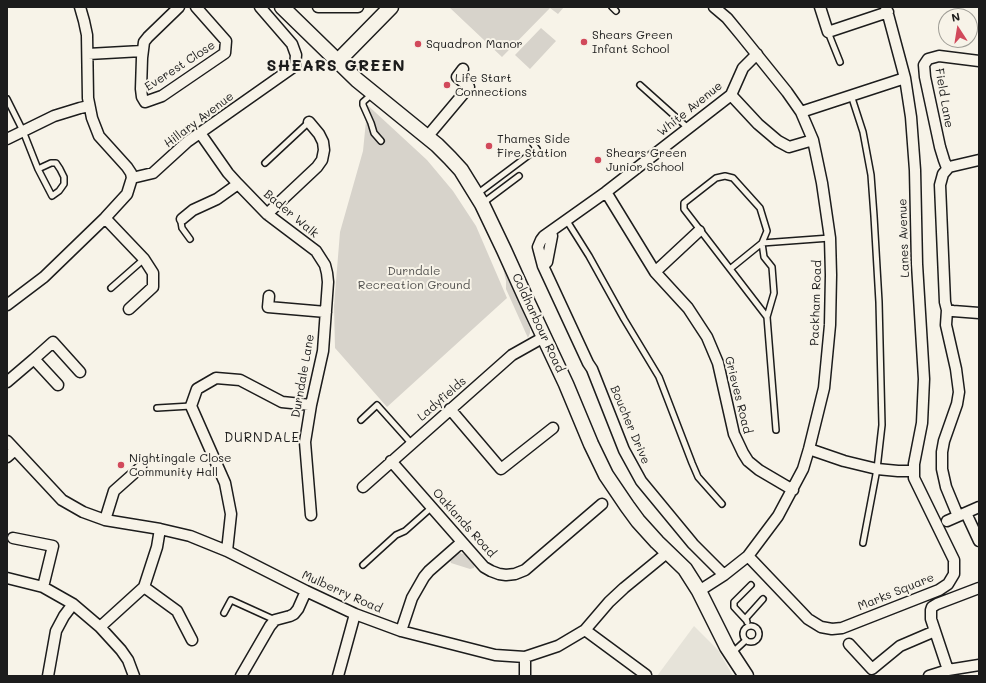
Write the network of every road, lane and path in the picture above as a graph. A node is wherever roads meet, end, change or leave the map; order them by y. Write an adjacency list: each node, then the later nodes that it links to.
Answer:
1 (80, 7): 14 (street)
2 (179, 7): 13 (street, Everest Close)
3 (196, 7): 13 (street, Everest Close)
4 (282, 7): 16 (street, Coldharbour Road)
5 (318, 7): 6 (street)
6 (358, 7)
7 (391, 7): 16 (street)
8 (820, 7): 12 (street)
9 (264, 8): 31 (street, Hillary Avenue)
10 (719, 9): 15 (street, Packham Road)
11 (887, 9): 12 (street); 20 (street, Lanes Avenue)
12 (828, 32): 18 (lane)
13 (142, 51): 14 (street)
14 (88, 54): 26 (street)
15 (756, 54): 23 (street, White Avenue); 27 (street, Packham Road)
16 (338, 61): 22 (street, Coldharbour Road)
17 (979, 61): 39 (street, Field Lane)
18 (840, 62)
19 (463, 69): 32 (street)
20 (905, 78): 24 (street); 87 (street, Lanes Avenue)
21 (640, 85): 29 (lane)
22 (372, 93): 32 (street, Coldharbour Road); 36 (lane)
23 (731, 95): 29 (street, White Avenue); 35 (street)
24 (851, 95): 27 (street); 86 (lane)
25 (7, 99): 30 (lane)
26 (89, 106): 30 (street); 42 (street)
27 (801, 112): 35 (street, Packham Road)
28 (309, 122): 38 (lane); 46 (street)
29 (688, 128): 44 (street, White Avenue)
30 (23, 131): 33 (street); 40 (lane)
31 (200, 133): 42 (street, Hillary Avenue); 43 (street, Bader Walk)
32 (427, 137): 45 (street, Coldharbour Road)
33 (7, 139)
34 (537, 140): 45 (lane)
35 (813, 140): 52 (street, Packham Road)
36 (382, 141)
37 (979, 160): 39 (street)
38 (265, 163)
39 (947, 168): 63 (street)
40 (38, 169): 40 (lane)
41 (519, 176): 45 (lane)
42 (132, 178): 47 (street)
43 (238, 184): 46 (street, Bader Walk); 48 (street)
44 (606, 192): 49 (street, White Avenue); 58 (street, Grieves Road)
45 (479, 199): 67 (street, Coldharbour Road)
46 (267, 214): 56 (street, Bader Walk)
47 (105, 218): 55 (street); 61 (street)
48 (182, 219): 53 (lane)
49 (567, 220): 51 (street, White Avenue); 91 (lane)
50 (700, 231): 54 (lane); 57 (lane); 58 (street)
51 (551, 232): 107 (street, Boucher Drive)
52 (830, 238): 54 (lane); 81 (street, Packham Road)
53 (190, 239)
54 (762, 243): 57 (lane); 66 (lane)
55 (144, 259): 59 (lane); 62 (street)
56 (325, 265): 64 (street, Durndale Lane)
57 (730, 269): 66 (lane)
58 (655, 272): 89 (street, Grieves Road)
59 (111, 288)
60 (269, 296): 64 (street)
61 (7, 305)
62 (128, 309)
63 (947, 310): 65 (street); 94 (street)
64 (326, 312): 72 (street, Durndale Lane)
65 (979, 313)
66 (767, 317): 78 (lane)
67 (544, 337): 75 (street, Ladyfields); 104 (street, Coldharbour Road)
68 (34, 359): 69 (street); 70 (street); 71 (street)
69 (80, 372)
70 (7, 382)
71 (58, 385)
72 (311, 405): 73 (street); 95 (street, Durndale Lane)
73 (191, 406): 74 (lane); 103 (street)
74 (157, 408)
75 (450, 409): 77 (street); 80 (street, Ladyfields)
76 (361, 420): 80 (lane)
77 (553, 428)
78 (776, 430)
79 (7, 441): 82 (street, Mulberry Road)
80 (411, 443): 84 (street, Ladyfields)
81 (810, 449): 86 (street); 89 (street, Packham Road)
82 (15, 450): 83 (street); 96 (street, Mulberry Road)
83 (7, 457)
84 (391, 462): 88 (street, Ladyfields); 93 (street, Oaklands Road)
85 (141, 467): 96 (street)
86 (877, 468): 87 (street); 102 (lane)
87 (914, 471): 105 (street, Marks Square)
88 (363, 487)
89 (793, 490): 105 (street, Packham Road)
90 (602, 504): 101 (street, Oaklands Road)
91 (722, 504)
92 (979, 507): 94 (street)
93 (432, 508): 101 (street, Oaklands Road); 106 (lane)
94 (962, 514): 97 (street); 100 (street)
95 (311, 515)
96 (105, 520): 98 (street, Mulberry Road)
97 (947, 521)
98 (160, 529): 103 (street, Mulberry Road); 111 (street)
99 (13, 538): 110 (street)
100 (979, 540)
101 (462, 542): 124 (street)
102 (863, 543)
103 (227, 551): 113 (street, Mulberry Road)
104 (668, 552): 114 (street, Coldharbour Road); 123 (street, Mulberry Road)
105 (748, 556): 107 (street, Packham Road)
106 (363, 565)
107 (724, 575): 114 (street, Packham Road)
108 (7, 578): 110 (street)
109 (751, 585): 120 (lane)
110 (43, 587): 116 (street)
111 (144, 587): 121 (street); 126 (street)
112 (979, 588): 125 (street)
113 (306, 591): 118 (street, Mulberry Road); 119 (street)
114 (699, 591): 129 (street, Coldharbour Road)
115 (763, 599): 120 (lane)
116 (73, 604): 121 (street); 135 (street)
117 (224, 613): 119 (lane)
118 (355, 614): 124 (street, Mulberry Road); 138 (street)
119 (275, 620): 137 (street)
120 (746, 620): 122 (lane)
121 (100, 626): 136 (street)
122 (750, 626): 127 (lane); 127 (lane)
123 (585, 630): 130 (street, Mulberry Road); 134 (street)
124 (401, 631): 130 (street, Mulberry Road)
125 (935, 631): 132 (street); 133 (street)
126 (192, 640)
127 (746, 640): 129 (lane)
128 (849, 644): 133 (street)
129 (731, 653): 140 (street, Coldharbour Road)
130 (526, 657): 139 (street)
131 (979, 665): 132 (street)
132 (948, 670): 141 (street)
133 (876, 672)
134 (646, 675)
135 (48, 676)
136 (134, 676)
137 (241, 676)
138 (338, 676)
139 (525, 676)
140 (746, 676)
141 (930, 676)

